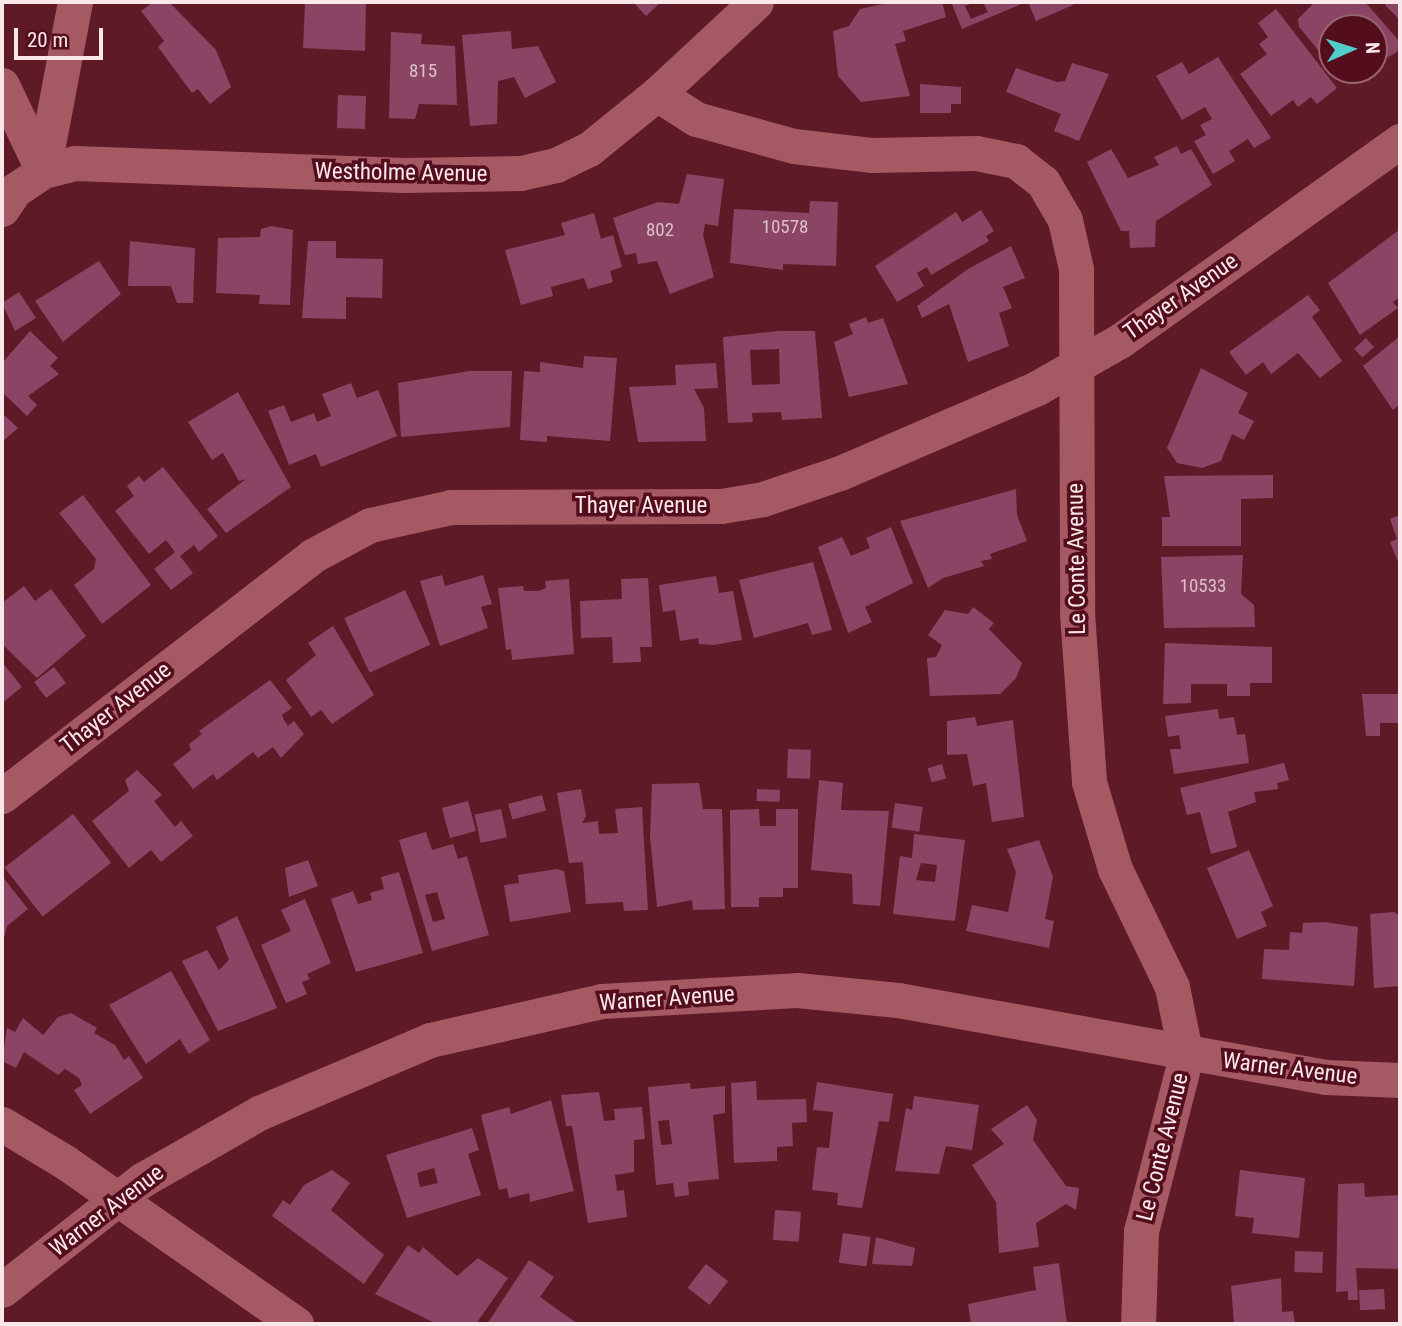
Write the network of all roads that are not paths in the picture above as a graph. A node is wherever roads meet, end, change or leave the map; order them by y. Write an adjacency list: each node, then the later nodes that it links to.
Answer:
1 (75, 2): 6 (street)
2 (756, 2): 4 (street, Westholme Avenue)
3 (2, 85): 6 (street)
4 (657, 94): 6 (street, Westholme Avenue); 8 (street, Le Conte Avenue)
5 (1400, 141): 8 (street, Thayer Avenue)
6 (43, 171): 7 (street, Westholme Avenue)
7 (2, 209)
8 (1073, 367): 9 (street, Thayer Avenue); 10 (street, Le Conte Avenue)
9 (2, 796)
10 (1186, 1056): 11 (street, Warner Avenue); 13 (street, Warner Avenue); 16 (street, Le Conte Avenue)
11 (1400, 1080)
12 (2, 1124): 13 (street)
13 (117, 1202): 14 (street, Warner Avenue); 15 (street)
14 (2, 1290)
15 (296, 1324)
16 (1138, 1324)

